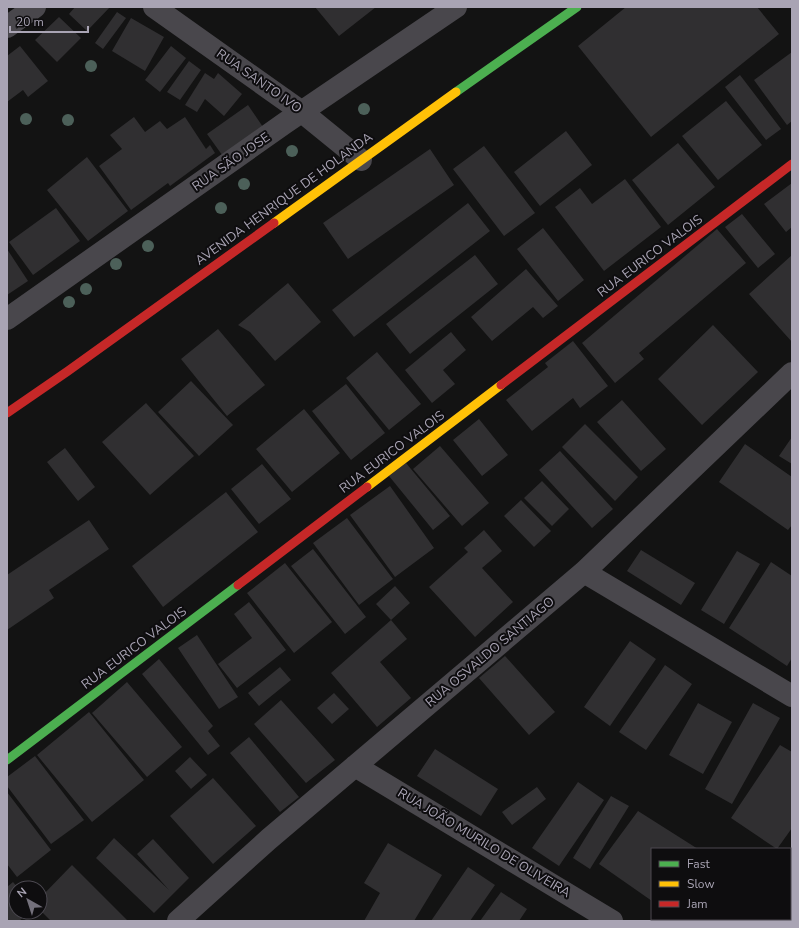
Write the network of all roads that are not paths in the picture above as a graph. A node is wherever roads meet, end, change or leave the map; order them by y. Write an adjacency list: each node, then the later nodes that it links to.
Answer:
1 (35, 7): 5 (street)
2 (154, 7): 6 (street, RUA SANTO IVO)
3 (456, 7): 6 (street, RUA SÃO JOSE)
4 (577, 7): 7 (main road, AVENIDA HENRIQUE DE HOLANDA)
5 (7, 27)
6 (302, 112): 7 (street, RUA SANTO IVO); 9 (street, RUA SÃO JOSE)
7 (361, 160): 11 (main road, AVENIDA HENRIQUE DE HOLANDA)
8 (792, 164): 14 (main road, RUA EURICO VALOIS)
9 (7, 319)
10 (792, 373): 12 (street, RUA OSVALDO SANTIAGO)
11 (7, 413)
12 (584, 572): 13 (street); 15 (street, RUA OSVALDO SANTIAGO)
13 (792, 696)
14 (7, 760)
15 (355, 766): 16 (street, RUA OSVALDO SANTIAGO); 17 (street, RUA JOÃO MURILO DE OLIVEIRA)
16 (178, 921)
17 (612, 921)

